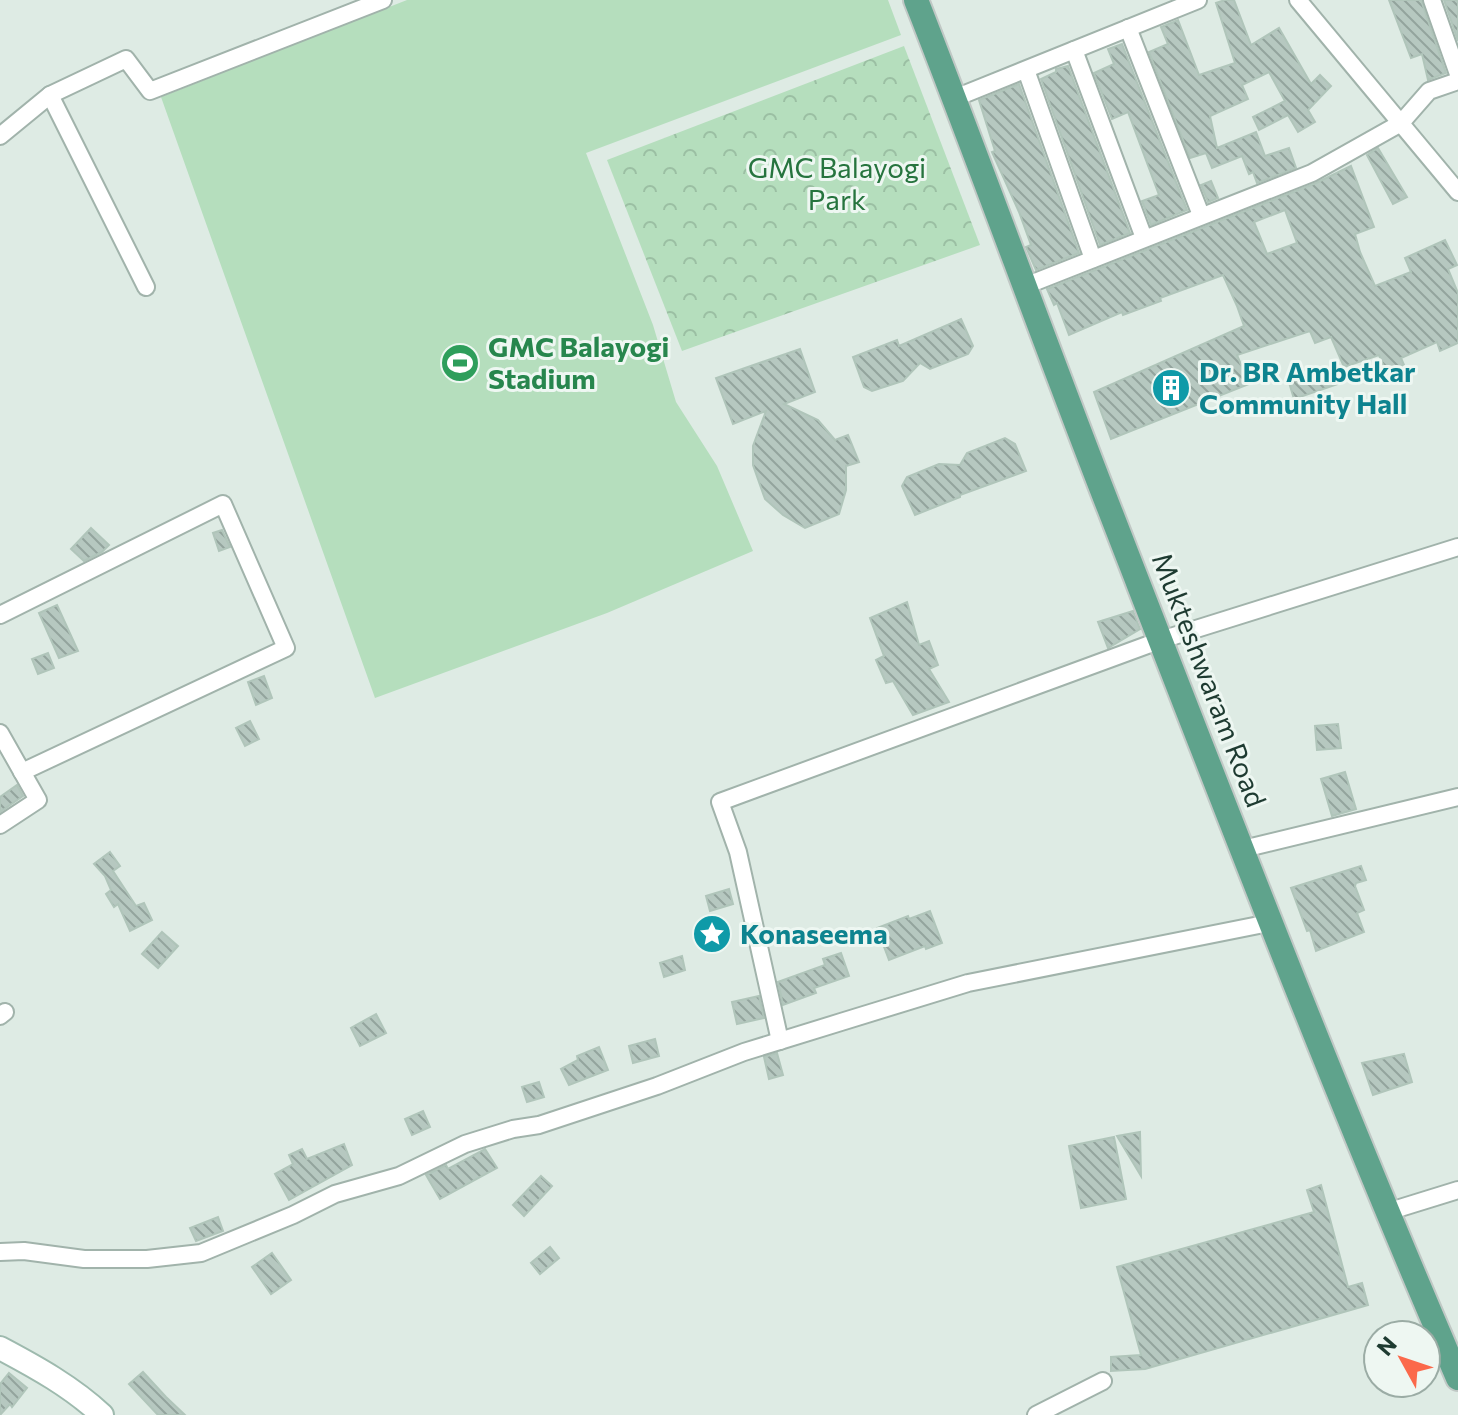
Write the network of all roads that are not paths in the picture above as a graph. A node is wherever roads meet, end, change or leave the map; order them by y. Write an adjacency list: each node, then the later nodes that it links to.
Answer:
1 (383, 0): 6 (street)
2 (916, 0): 13 (main road, Mukteshwaram Road)
3 (1198, 0): 7 (street)
4 (1298, 0): 14 (street)
5 (1432, 0): 10 (street)
6 (366, 3): 12 (street)
7 (1128, 28): 8 (street); 17 (street)
8 (1074, 50): 9 (street); 18 (street)
9 (1026, 70): 13 (street); 19 (street)
10 (1458, 74)
11 (1458, 81): 14 (street)
12 (50, 95): 15 (street); 21 (street)
13 (955, 98): 20 (main road, Mukteshwaram Road)
14 (1401, 123): 16 (street); 17 (street)
15 (0, 136)
16 (1458, 192)
17 (1201, 215): 18 (street)
18 (1144, 238): 19 (street)
19 (1093, 259): 20 (street)
20 (1025, 286): 24 (main road, Mukteshwaram Road)
21 (146, 287)
22 (1458, 547): 24 (street)
23 (0, 615): 26 (street)
24 (1161, 640): 29 (main road, Mukteshwaram Road); 31 (street)
25 (0, 733): 26 (street)
26 (22, 772): 28 (street)
27 (1458, 797): 29 (street)
28 (0, 825)
29 (1243, 849): 30 (main road, Mukteshwaram Road)
30 (1269, 923): 31 (street); 33 (main road, Mukteshwaram Road)
31 (780, 1041): 34 (street)
32 (1458, 1190): 33 (street)
33 (1387, 1212): 36 (main road, Mukteshwaram Road)
34 (0, 1252)
35 (0, 1348): 38 (main road)
36 (1458, 1378)
37 (1103, 1381): 39 (street)
38 (102, 1415)
39 (1036, 1415)

